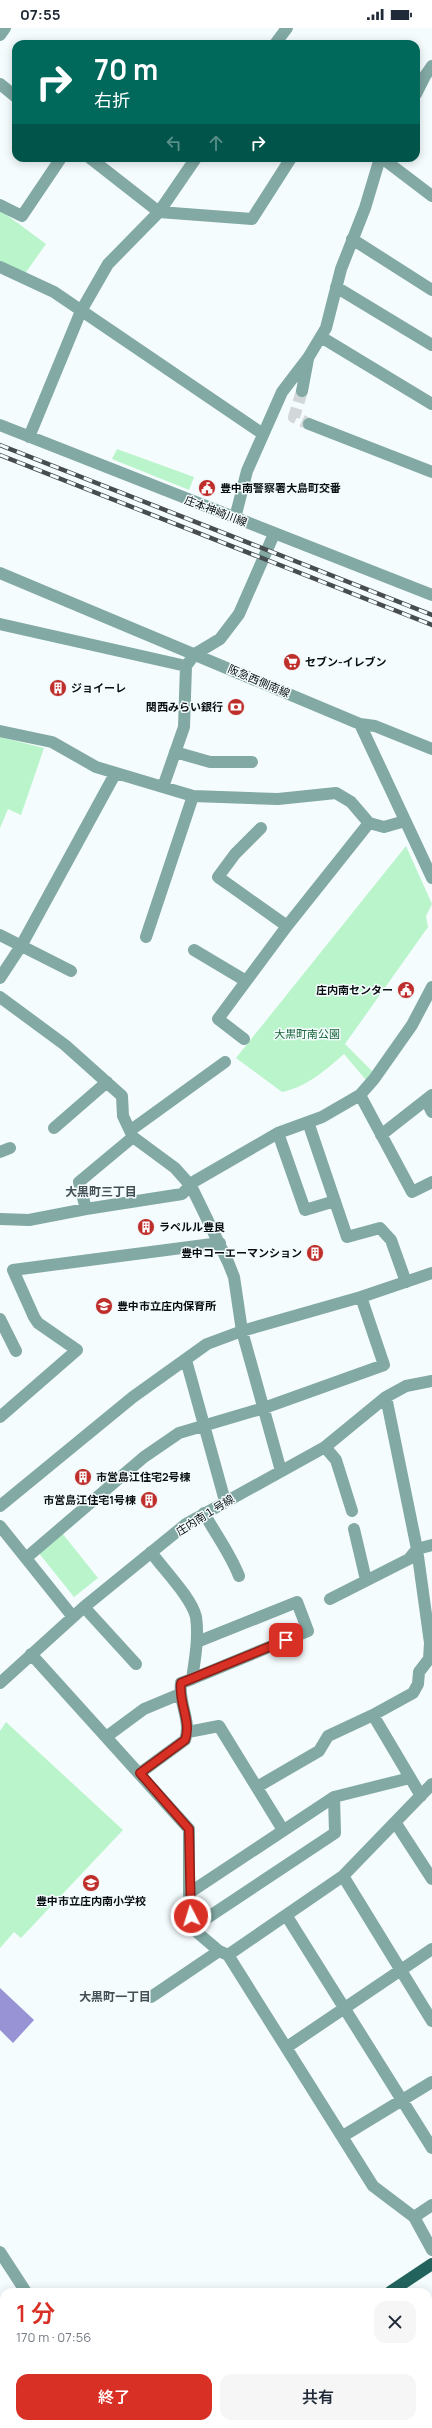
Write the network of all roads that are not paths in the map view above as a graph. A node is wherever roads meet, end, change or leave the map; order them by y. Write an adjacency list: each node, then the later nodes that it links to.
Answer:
1 (5, 28): 3 (street)
2 (287, 28): 4 (street)
3 (0, 35)
4 (278, 40)
5 (432, 66): 7 (street)
6 (0, 84): 8 (street)
7 (420, 87)
8 (12, 94)
9 (58, 162): 16 (street)
10 (95, 162): 17 (street)
11 (192, 162): 17 (street)
12 (288, 162): 17 (street)
13 (380, 162): 18 (street)
14 (387, 162): 15 (street)
15 (430, 189)
16 (0, 205)
17 (159, 212): 22 (street)
18 (352, 239): 20 (street); 21 (street)
19 (0, 267): 22 (street)
20 (336, 287): 23 (street); 24 (street)
21 (432, 290)
22 (81, 311): 30 (street); 31 (street)
23 (321, 338): 25 (street); 27 (street)
24 (432, 345)
25 (308, 358): 26 (street); 30 (street)
26 (302, 391)
27 (432, 404)
28 (309, 424): 32 (street)
29 (0, 425): 31 (street, 庄本神崎川線)
30 (263, 434): 33 (street)
31 (29, 437): 33 (street, 庄本神崎川線)
32 (432, 472)
33 (235, 518): 34 (street, 庄本神崎川線)
34 (274, 534): 36 (street, 庄本神崎川線); 38 (street)
35 (0, 573): 38 (street, 阪急西側南線)
36 (432, 595)
37 (0, 624): 39 (street)
38 (195, 654): 39 (street); 40 (street, 阪急西側南線)
39 (186, 666): 43 (street)
40 (360, 724): 42 (street, 阪急西側南線); 48 (street)
41 (0, 731): 45 (street)
42 (432, 749)
43 (175, 752): 44 (street); 46 (street)
44 (252, 762)
45 (115, 774): 46 (street); 55 (street)
46 (163, 787): 47 (street)
47 (194, 796): 49 (street); 54 (street)
48 (405, 821): 49 (street); 51 (street)
49 (369, 823): 52 (street)
50 (261, 828): 52 (street)
51 (432, 878)
52 (287, 926): 59 (street)
53 (0, 935): 55 (street)
54 (146, 937)
55 (21, 946): 57 (street); 58 (street)
56 (194, 950): 59 (street)
57 (71, 971)
58 (0, 978)
59 (246, 981): 62 (street)
60 (432, 987): 65 (street)
61 (0, 997): 64 (street)
62 (244, 1039)
63 (225, 1062): 70 (street)
64 (106, 1082): 69 (street); 70 (street)
65 (360, 1095): 68 (street); 72 (street)
66 (429, 1097): 67 (street); 72 (street)
67 (432, 1112)
68 (308, 1122): 71 (street); 75 (street)
69 (54, 1128)
70 (132, 1133): 74 (street); 76 (street)
71 (278, 1133): 74 (street); 75 (street)
72 (381, 1135): 73 (street)
73 (432, 1182)
74 (191, 1186): 76 (street); 78 (street)
75 (335, 1201): 80 (street)
76 (86, 1209): 77 (street)
77 (0, 1219)
78 (220, 1244): 83 (street); 89 (street)
79 (432, 1273): 80 (street)
80 (406, 1282): 81 (street)
81 (360, 1297): 83 (street); 88 (street)
82 (0, 1319): 84 (street)
83 (242, 1331): 85 (street); 88 (street)
84 (16, 1351)
85 (186, 1360): 90 (street); 94 (street)
86 (432, 1381): 87 (street, 庄内南１号線)
87 (386, 1397): 91 (street, 庄内南１号線); 100 (street)
88 (264, 1408): 90 (street); 92 (street)
89 (0, 1417)
90 (203, 1427): 93 (street); 102 (street)
91 (325, 1447): 92 (street, 庄内南１号線); 95 (street)
92 (281, 1471): 93 (street, 庄内南１号線)
93 (225, 1501): 96 (street, 庄内南１号線)
94 (0, 1506)
95 (352, 1511)
96 (204, 1513): 101 (street, 庄内南１号線); 103 (street)
97 (0, 1526): 102 (street)
98 (354, 1529): 104 (street)
99 (432, 1545): 100 (street)
100 (416, 1549): 104 (street); 114 (street)
101 (151, 1552): 106 (street, 庄内南１号線); 108 (street)
102 (26, 1558): 107 (street)
103 (239, 1576)
104 (366, 1580): 105 (street)
105 (330, 1599)
106 (84, 1607): 107 (street, 庄内南１号線); 110 (street)
107 (73, 1617): 109 (street, 庄内南１号線)
108 (197, 1642): 111 (street); 111 (street)
109 (31, 1654): 112 (street, 庄内南１号線); 116 (street)
110 (136, 1664)
111 (192, 1679): 113 (street)
112 (0, 1683)
113 (180, 1694): 115 (street); 116 (street)
114 (373, 1715): 118 (street); 120 (street)
115 (188, 1732): 117 (street); 120 (street)
116 (106, 1737): 117 (street)
117 (140, 1773): 127 (street)
118 (410, 1778): 121 (street); 122 (street)
119 (432, 1784): 121 (street)
120 (257, 1787): 124 (street)
121 (421, 1796): 123 (street)
122 (334, 1798): 124 (street); 129 (street)
123 (395, 1822): 125 (street); 126 (street)
124 (283, 1830): 127 (street)
125 (343, 1876): 128 (street); 132 (street)
126 (432, 1879)
127 (189, 1893): 129 (street)
128 (286, 1915): 131 (street); 134 (street)
129 (192, 1928): 131 (street)
130 (432, 1949): 132 (street)
131 (224, 1953): 133 (street); 136 (street)
132 (401, 1971): 134 (street); 135 (street)
133 (150, 1997)
134 (344, 2007): 136 (street); 138 (street)
135 (432, 2021)
136 (287, 2047): 139 (street)
137 (432, 2082): 138 (street)
138 (402, 2101): 139 (street); 140 (street)
139 (343, 2136): 142 (street)
140 (432, 2148)
141 (432, 2205): 142 (street)
142 (414, 2217): 143 (street)
143 (432, 2250)
144 (0, 2252): 146 (street)
145 (432, 2264): 147 (main road)
146 (23, 2288)
147 (396, 2288)

